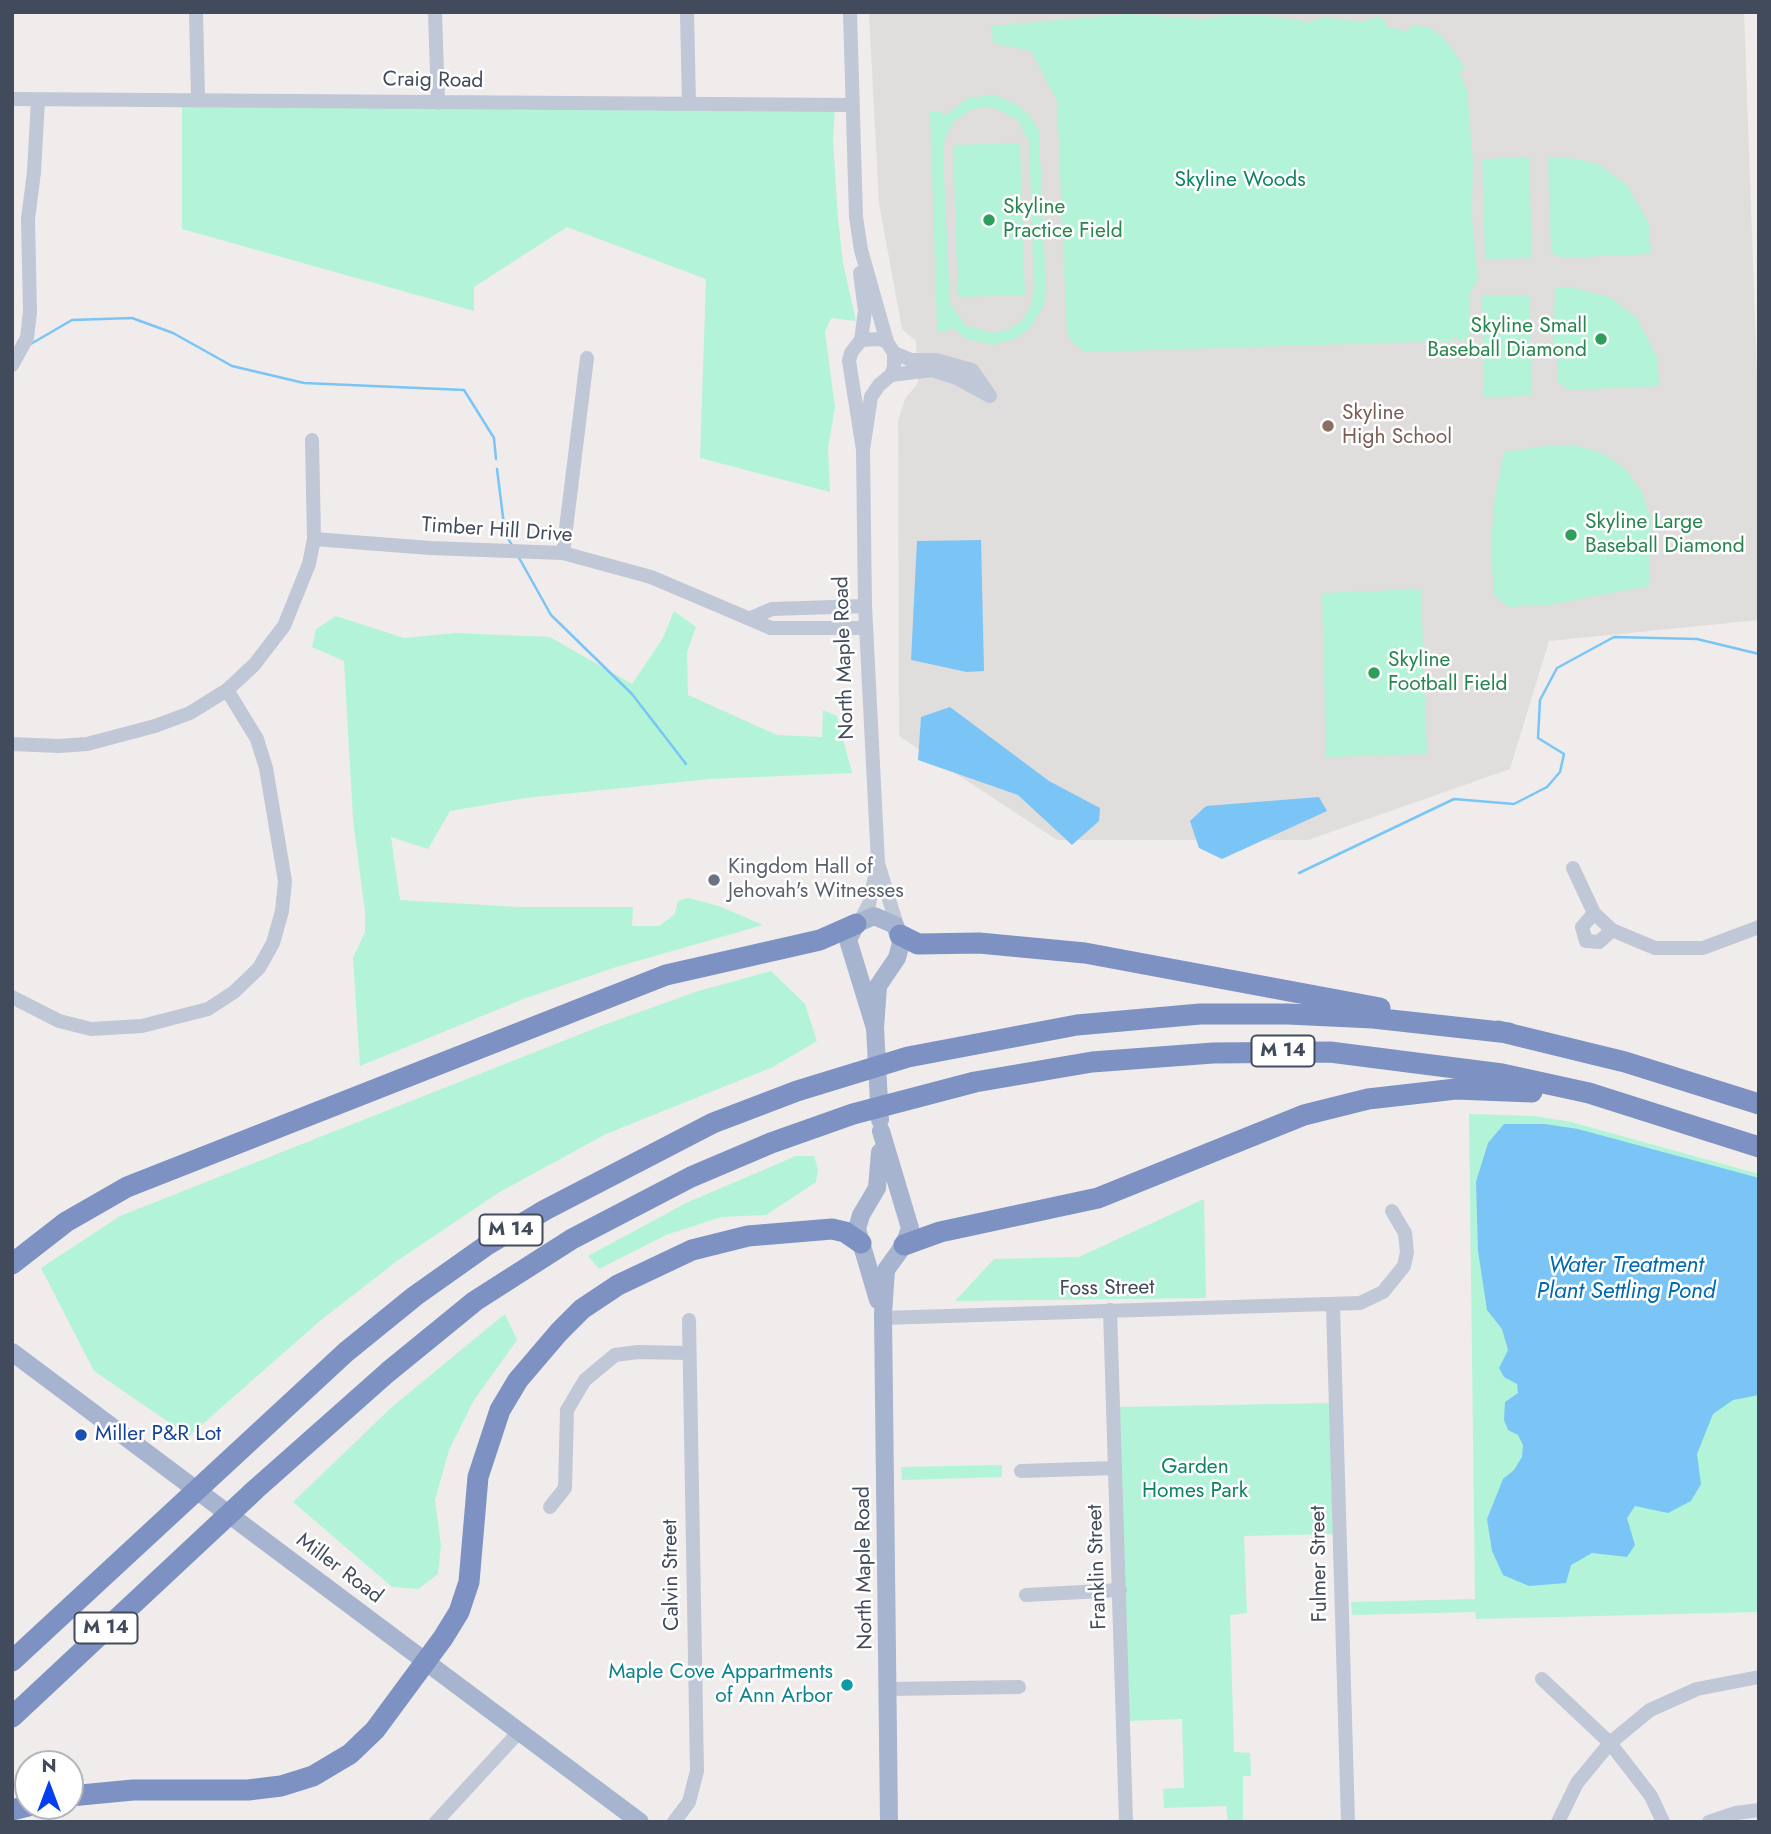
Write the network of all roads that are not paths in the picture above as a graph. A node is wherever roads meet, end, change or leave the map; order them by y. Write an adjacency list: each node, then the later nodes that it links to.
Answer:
1 (196, 12): 5 (street)
2 (435, 12): 8 (street)
3 (687, 12): 9 (street)
4 (850, 12): 10 (street)
5 (198, 98): 7 (street, Craig Road); 8 (street, Craig Road)
6 (12, 99): 7 (street, Craig Road)
7 (38, 100): 15 (street)
8 (438, 103): 9 (street, Craig Road)
9 (689, 104): 10 (street, Craig Road)
10 (852, 104): 11 (street)
11 (861, 250): 12 (street); 13 (street)
12 (862, 340): 13 (street); 16 (street)
13 (890, 347): 17 (street); 17 (street)
14 (586, 358): 21 (street)
15 (12, 365)
16 (853, 378): 17 (street); 19 (street, North Maple Road)
17 (885, 380): 19 (street, North Maple Road)
18 (313, 440): 20 (street)
19 (863, 450): 22 (street, North Maple Road)
20 (314, 539): 21 (street, Timber Hill Drive); 25 (street)
21 (564, 553): 23 (street, Timber Hill Drive)
22 (865, 606): 23 (street); 24 (street, North Maple Road)
23 (751, 618): 24 (street, Timber Hill Drive)
24 (866, 628): 27 (street, North Maple Road)
25 (227, 690): 26 (street); 36 (street)
26 (12, 744)
27 (878, 863): 30 (street, North Maple Road); 33 (street, North Maple Road)
28 (1573, 868): 29 (street)
29 (1594, 913): 31 (street); 31 (street)
30 (858, 922): 33 (main road); 34 (main road); 48 (highway)
31 (1612, 930): 32 (street)
32 (1757, 931)
33 (900, 933): 35 (main road); 38 (highway)
34 (852, 957): 35 (main road); 37 (main road, North Maple Road)
35 (891, 964): 37 (main road, North Maple Road)
36 (12, 997)
37 (875, 1028): 41 (main road, North Maple Road)
38 (1509, 1033): 39 (highway, M 14); 60 (highway, M 14)
39 (1759, 1104)
40 (1654, 1113): 42 (highway, M 14); 47 (highway); 66 (highway, M 14)
41 (881, 1131): 43 (main road, North Maple Road); 45 (main road, North Maple Road)
42 (1759, 1147)
43 (865, 1209): 45 (main road); 46 (main road, North Maple Road)
44 (1392, 1211): 49 (street, Foss Street)
45 (904, 1212): 47 (main road, North Maple Road)
46 (861, 1244): 47 (main road); 51 (main road, North Maple Road); 61 (highway)
47 (901, 1248): 51 (main road, North Maple Road)
48 (12, 1264)
49 (1333, 1306): 50 (street, Foss Street); 76 (street, Fulmer Street)
50 (1110, 1310): 51 (street, Foss Street); 55 (street, Franklin Street)
51 (883, 1316): 65 (main road, North Maple Road)
52 (689, 1320): 54 (street, Calvin Street)
53 (12, 1352): 61 (main road, Miller Road)
54 (689, 1353): 57 (street); 73 (street, Calvin Street)
55 (1115, 1468): 56 (street); 58 (street, Franklin Street)
56 (1021, 1471)
57 (550, 1507)
58 (1120, 1590): 59 (street); 75 (street, Franklin Street)
59 (1026, 1595)
60 (12, 1661)
61 (425, 1662): 67 (main road, Miller Road); 69 (highway)
62 (1759, 1677): 68 (street)
63 (1542, 1679): 68 (street)
64 (1019, 1687): 65 (street)
65 (889, 1689): 74 (main road, North Maple Road)
66 (12, 1717)
67 (518, 1733): 71 (street); 72 (main road, Miller Road)
68 (1610, 1743): 77 (street); 78 (street)
69 (84, 1795)
70 (1759, 1810): 79 (street)
71 (436, 1822)
72 (640, 1822)
73 (674, 1822)
74 (889, 1822)
75 (1126, 1822)
76 (1348, 1822)
77 (1558, 1822)
78 (1663, 1822)
79 (1709, 1822)

